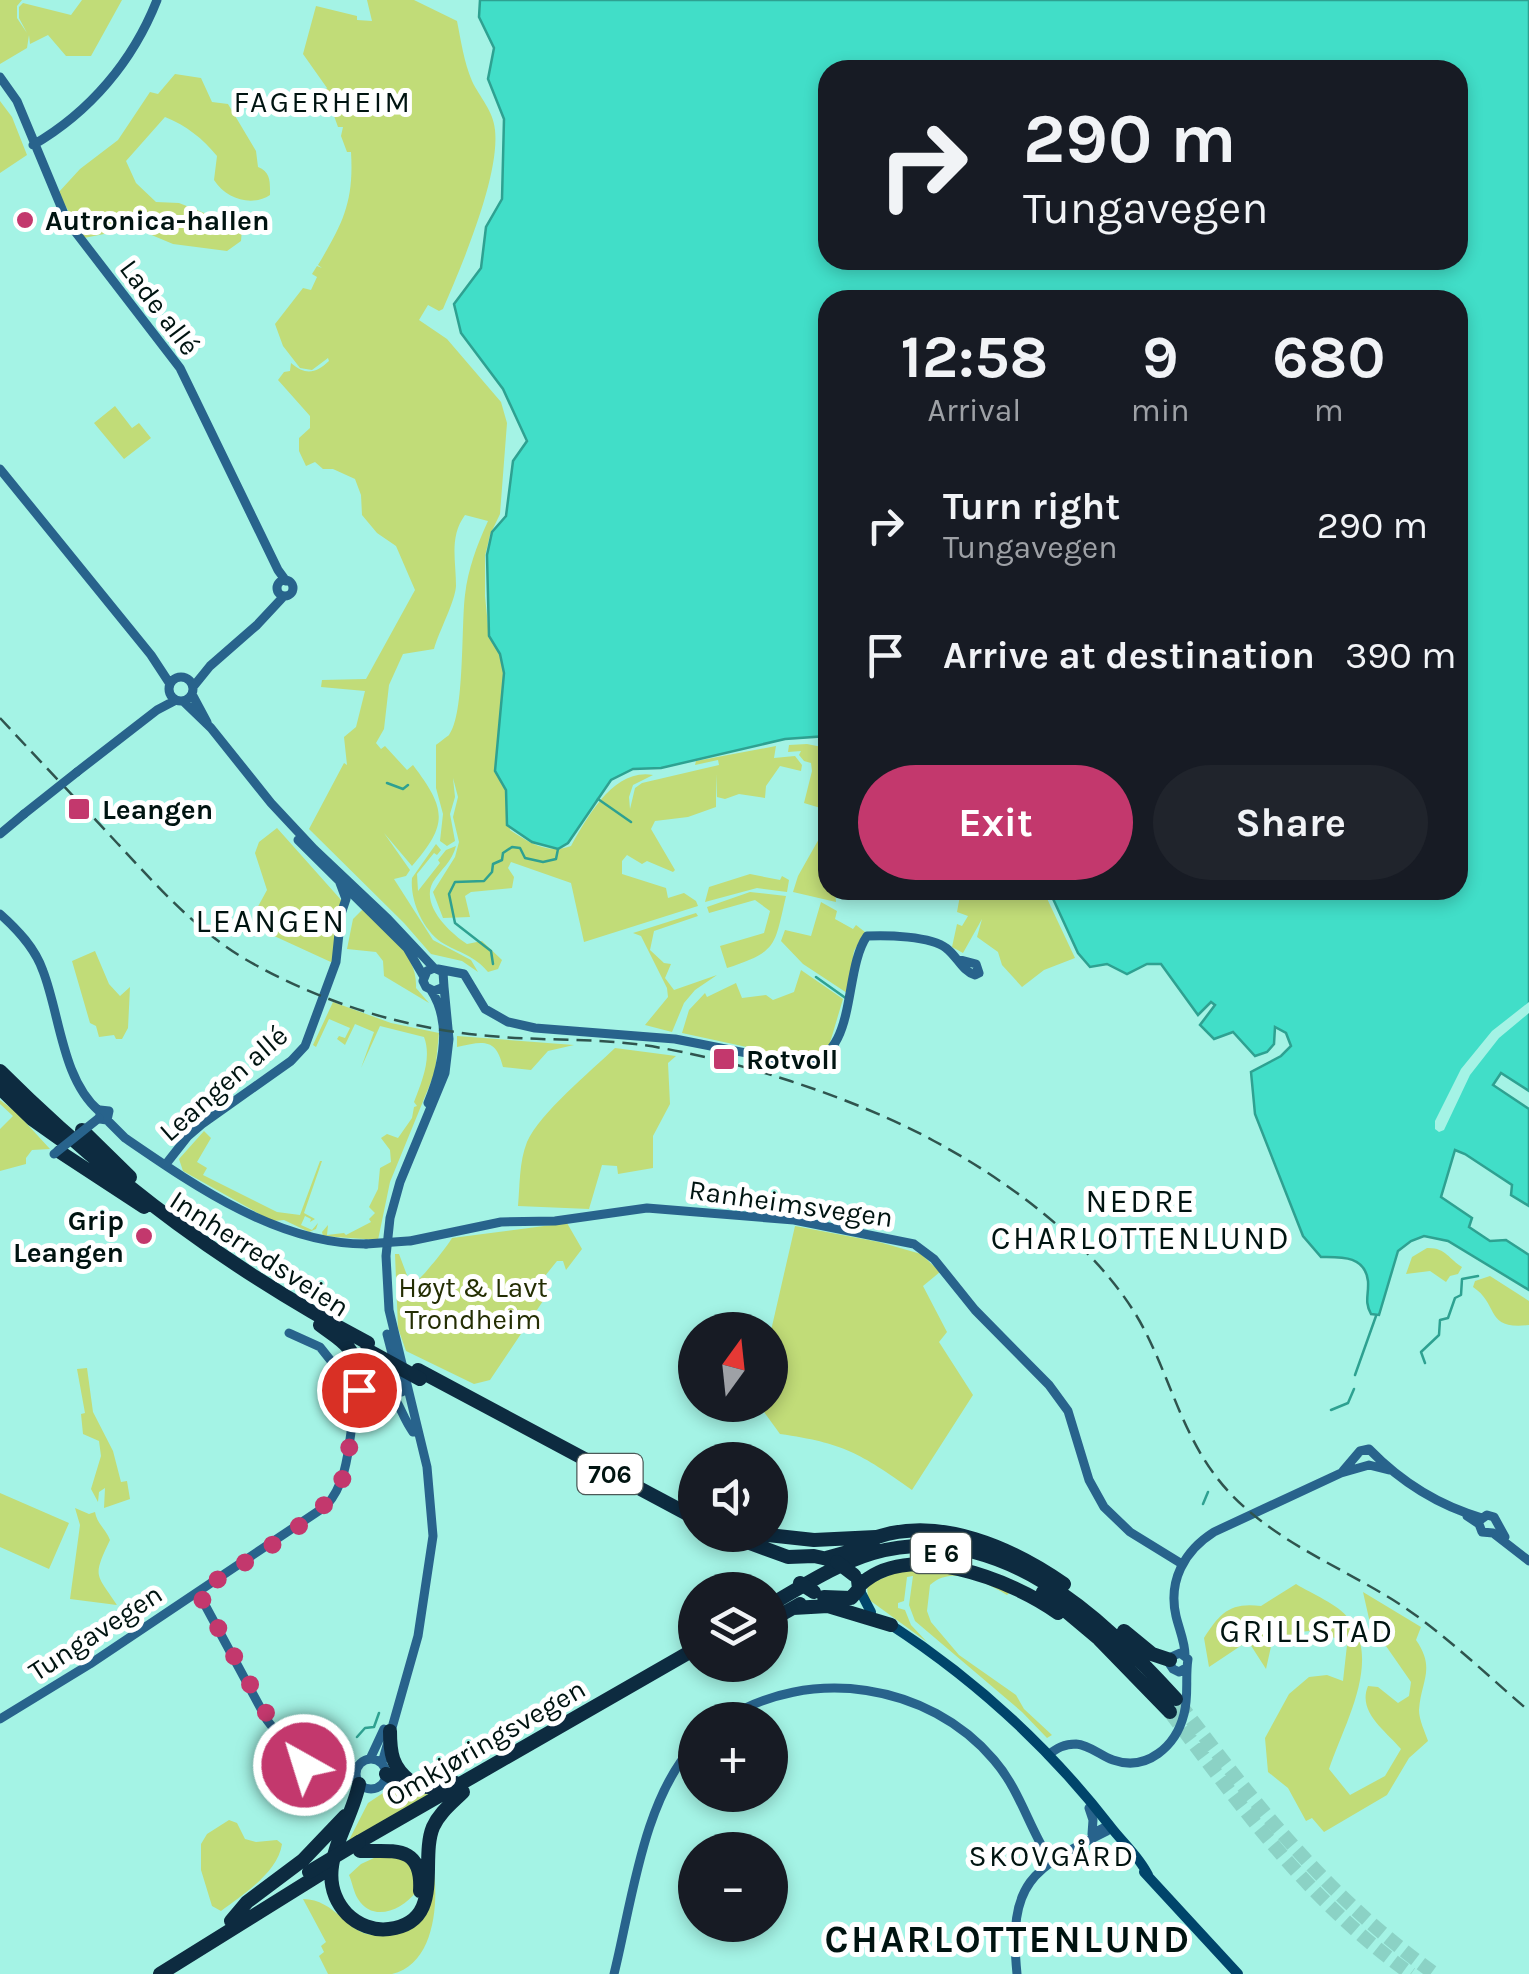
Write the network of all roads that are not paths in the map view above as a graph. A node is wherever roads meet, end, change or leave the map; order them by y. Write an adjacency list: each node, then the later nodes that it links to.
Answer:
1 (157, 0): 3 (street)
2 (0, 77): 3 (street, Lade allé)
3 (32, 141): 5 (street, Lade allé)
4 (0, 468): 5 (street)
5 (181, 689): 6 (street); 7 (street, bridge)
6 (272, 803): 8 (street); 13 (street)
7 (0, 834)
8 (342, 887): 9 (street); 11 (street, Leangen allé)
9 (361, 902): 11 (street); 15 (street)
10 (0, 914): 21 (street, Ranheimsvegen)
11 (341, 921): 23 (street, Leangen allé)
12 (957, 958): 14 (street)
13 (436, 968): 14 (street); 15 (street); 16 (street)
14 (464, 974): 16 (street)
15 (424, 977): 17 (street)
16 (445, 984): 17 (street); 61 (street)
17 (431, 990): 30 (street)
18 (0, 1063): 22 (highway, 706)
19 (0, 1071): 22 (highway, 706)
20 (0, 1084): 22 (highway, 706)
21 (102, 1116): 22 (street, bridge); 23 (street, Ranheimsvegen)
22 (69, 1145): 24 (highway, 706); 24 (highway, 706)
23 (166, 1164): 42 (street, Ranheimsvegen, bridge)
24 (155, 1210): 25 (highway, Innherredsveien / 706); 27 (highway, Innherredsveien / 706)
25 (315, 1322): 27 (highway, Innherredsveien / 706); 29 (highway, 706)
26 (288, 1334): 29 (street)
27 (367, 1347): 28 (highway, Innherredsveien / 706, bridge)
28 (419, 1374): 31 (highway, Innherredsveien / 706); 32 (highway, Innherredsveien / 706)
29 (352, 1380): 30 (street); 47 (street, Tungavegen)
30 (413, 1432): 62 (street)
31 (678, 1509)
32 (678, 1517)
33 (1480, 1521): 34 (street); 34 (street); 42 (street)
34 (1496, 1530): 41 (street)
35 (788, 1537): 36 (highway, E 6)
36 (877, 1537): 37 (highway, E 6); 57 (highway, E 6)
37 (897, 1539): 40 (highway, E 6); 44 (highway, E 6)
38 (756, 1552): 43 (highway)
39 (759, 1552): 43 (highway)
40 (832, 1560): 43 (highway); 46 (highway, bridge)
41 (1529, 1561)
42 (1182, 1564): 57 (street)
43 (796, 1572): 45 (highway); 49 (highway, bridge)
44 (1028, 1573): 48 (highway, E 6); 55 (highway, E 6)
45 (788, 1583)
46 (857, 1583): 49 (highway); 53 (main road); 55 (highway, E 6)
47 (198, 1592): 60 (street, Tungavegen); 66 (street)
48 (788, 1595)
49 (838, 1599): 51 (highway, E 6); 53 (main road)
50 (788, 1605): 55 (highway, E 6)
51 (793, 1608): 52 (highway, E 6); 54 (highway)
52 (788, 1610)
53 (871, 1612): 54 (main road)
54 (891, 1625): 63 (main road)
55 (1099, 1639)
56 (678, 1659): 69 (highway, Omkjøringsvegen)
57 (1179, 1662): 63 (street)
58 (678, 1667): 69 (highway, Omkjøringsvegen)
59 (758, 1702): 75 (street)
60 (0, 1719)
61 (390, 1732): 65 (street); 68 (highway)
62 (370, 1758): 65 (street); 66 (street)
63 (1050, 1758): 67 (main road)
64 (678, 1767): 80 (street)
65 (384, 1768): 66 (street); 68 (highway)
66 (361, 1780): 71 (highway); 74 (highway)
67 (1072, 1783): 70 (main road); 72 (main road)
68 (414, 1786): 69 (highway)
69 (467, 1786): 71 (highway); 74 (highway, Omkjøringsvegen)
70 (1089, 1808): 72 (main road); 73 (street)
71 (350, 1812): 77 (highway)
72 (1106, 1827): 73 (street); 82 (main road)
73 (1092, 1835): 75 (street)
74 (359, 1847): 76 (highway, Omkjøringsvegen, bridge)
75 (1050, 1860): 81 (street)
76 (310, 1876): 77 (highway, Omkjøringsvegen); 79 (highway, Omkjøringsvegen)
77 (232, 1921): 78 (highway, Omkjøringsvegen)
78 (147, 1974)
79 (160, 1974)
80 (614, 1974)
81 (1017, 1974)
82 (1238, 1974)

